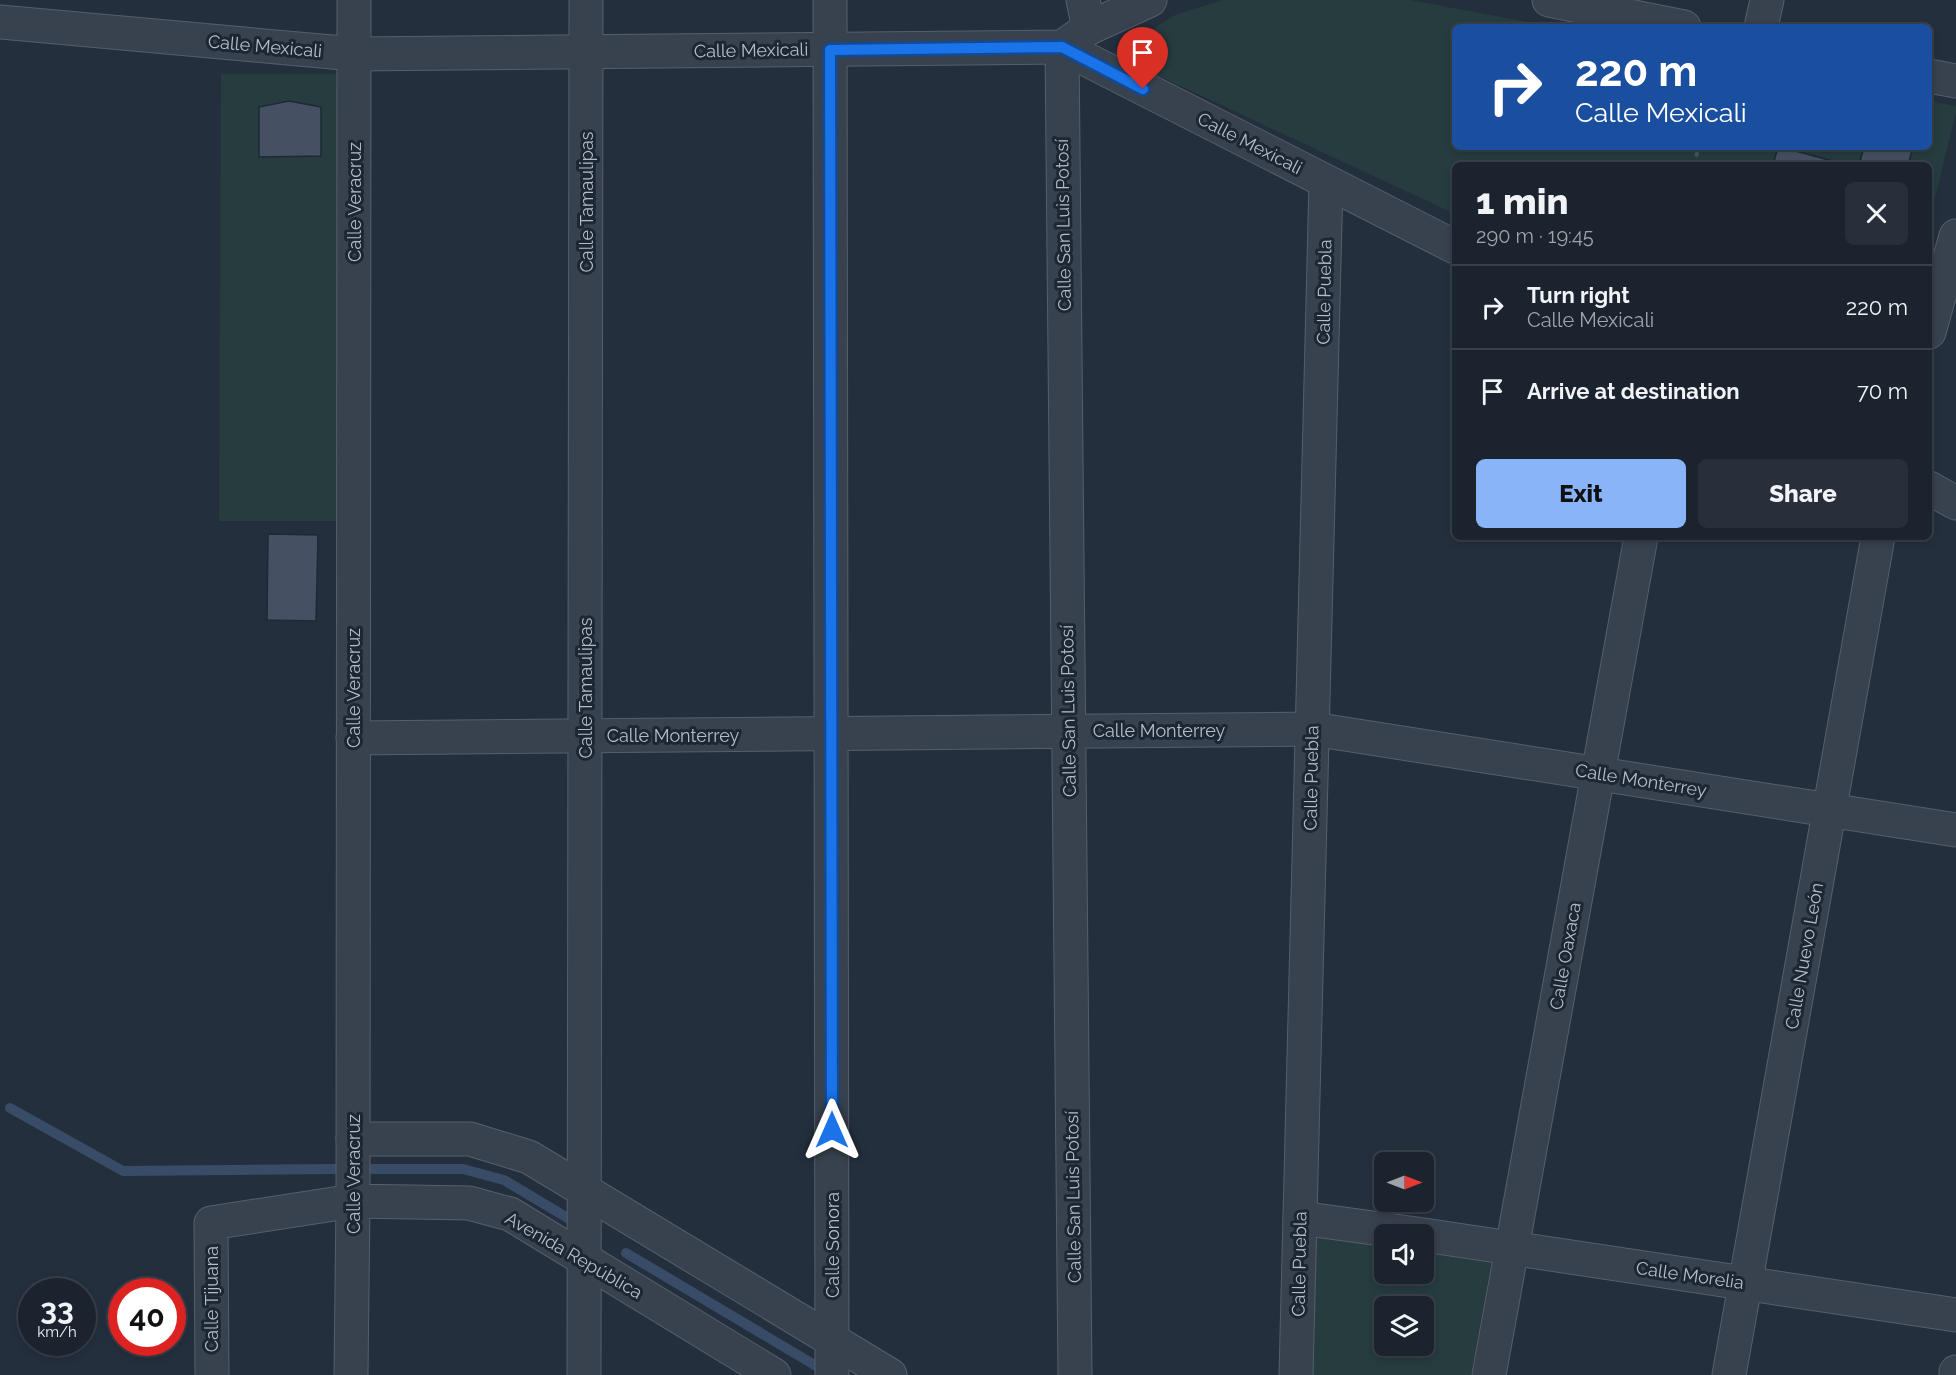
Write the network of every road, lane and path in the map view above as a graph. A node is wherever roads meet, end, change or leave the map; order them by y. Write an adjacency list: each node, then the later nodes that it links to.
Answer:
1 (354, 0): 14 (street, Calle Veracruz)
2 (586, 0): 13 (street, Calle Tamaulipas)
3 (830, 0): 12 (street, Calle Sonora)
4 (1150, 0): 7 (street)
5 (1549, 0): 9 (street)
6 (1767, 0): 10 (street)
7 (1086, 14): 11 (street)
8 (0, 22): 14 (street, Calle Mexicali)
9 (1669, 24)
10 (1762, 24)
11 (1062, 47): 12 (street, Calle Mexicali); 17 (street, Calle Mexicali); 26 (street, Calle San Luis Potosí)
12 (830, 50): 13 (street, Calle Mexicali); 27 (street, Calle Sonora)
13 (586, 52): 14 (street, Calle Mexicali); 28 (street, Calle Tamaulipas)
14 (354, 54): 29 (street, Calle Veracruz)
15 (1932, 77): 16 (street)
16 (1956, 81)
17 (1326, 182): 19 (street, Calle Mexicali); 25 (street, Calle Puebla)
18 (1956, 236): 20 (street)
19 (1452, 245)
20 (1932, 321)
21 (1932, 490): 22 (street)
22 (1956, 503)
23 (1640, 540): 30 (street, Calle Oaxaca)
24 (1877, 540): 31 (street, Calle Nuevo León)
25 (1313, 729): 26 (street, Calle Monterrey); 30 (street, Calle Monterrey); 36 (street, Calle Puebla)
26 (1069, 731): 27 (street, Calle Monterrey); 51 (street, Calle San Luis Potosí)
27 (831, 734): 28 (street, Calle Monterrey); 44 (street, Calle Sonora)
28 (585, 735): 29 (street, Calle Monterrey); 34 (street, Calle Tamaulipas)
29 (353, 738): 33 (street, Calle Veracruz)
30 (1598, 774): 31 (street, Calle Monterrey); 40 (street, Calle Oaxaca)
31 (1830, 810): 32 (street, Calle Monterrey); 42 (street, Calle Nuevo León)
32 (1956, 830)
33 (353, 1138): 34 (street); 35 (street, Calle Veracruz)
34 (585, 1190): 41 (street, Calle Tamaulipas); 44 (street)
35 (353, 1202): 37 (street, Avenida República); 41 (street, Avenida República); 46 (street, Calle Veracruz)
36 (1300, 1218): 38 (street); 52 (street, Calle Puebla)
37 (211, 1223): 45 (street, Calle Tijuana)
38 (1374, 1228)
39 (1434, 1236): 40 (street, Calle Morelia)
40 (1512, 1248): 42 (street, Calle Morelia); 53 (street, Calle Oaxaca)
41 (584, 1260): 47 (street, Calle Tamaulipas); 48 (street, Avenida República)
42 (1745, 1283): 43 (street, Calle Morelia); 54 (street, Calle Nuevo León)
43 (1956, 1315)
44 (832, 1340): 49 (street, Calle Sonora); 50 (street)
45 (212, 1375)
46 (351, 1375)
47 (584, 1375)
48 (774, 1375)
49 (832, 1375)
50 (890, 1375)
51 (1075, 1375)
52 (1296, 1375)
53 (1488, 1375)
54 (1729, 1375)

